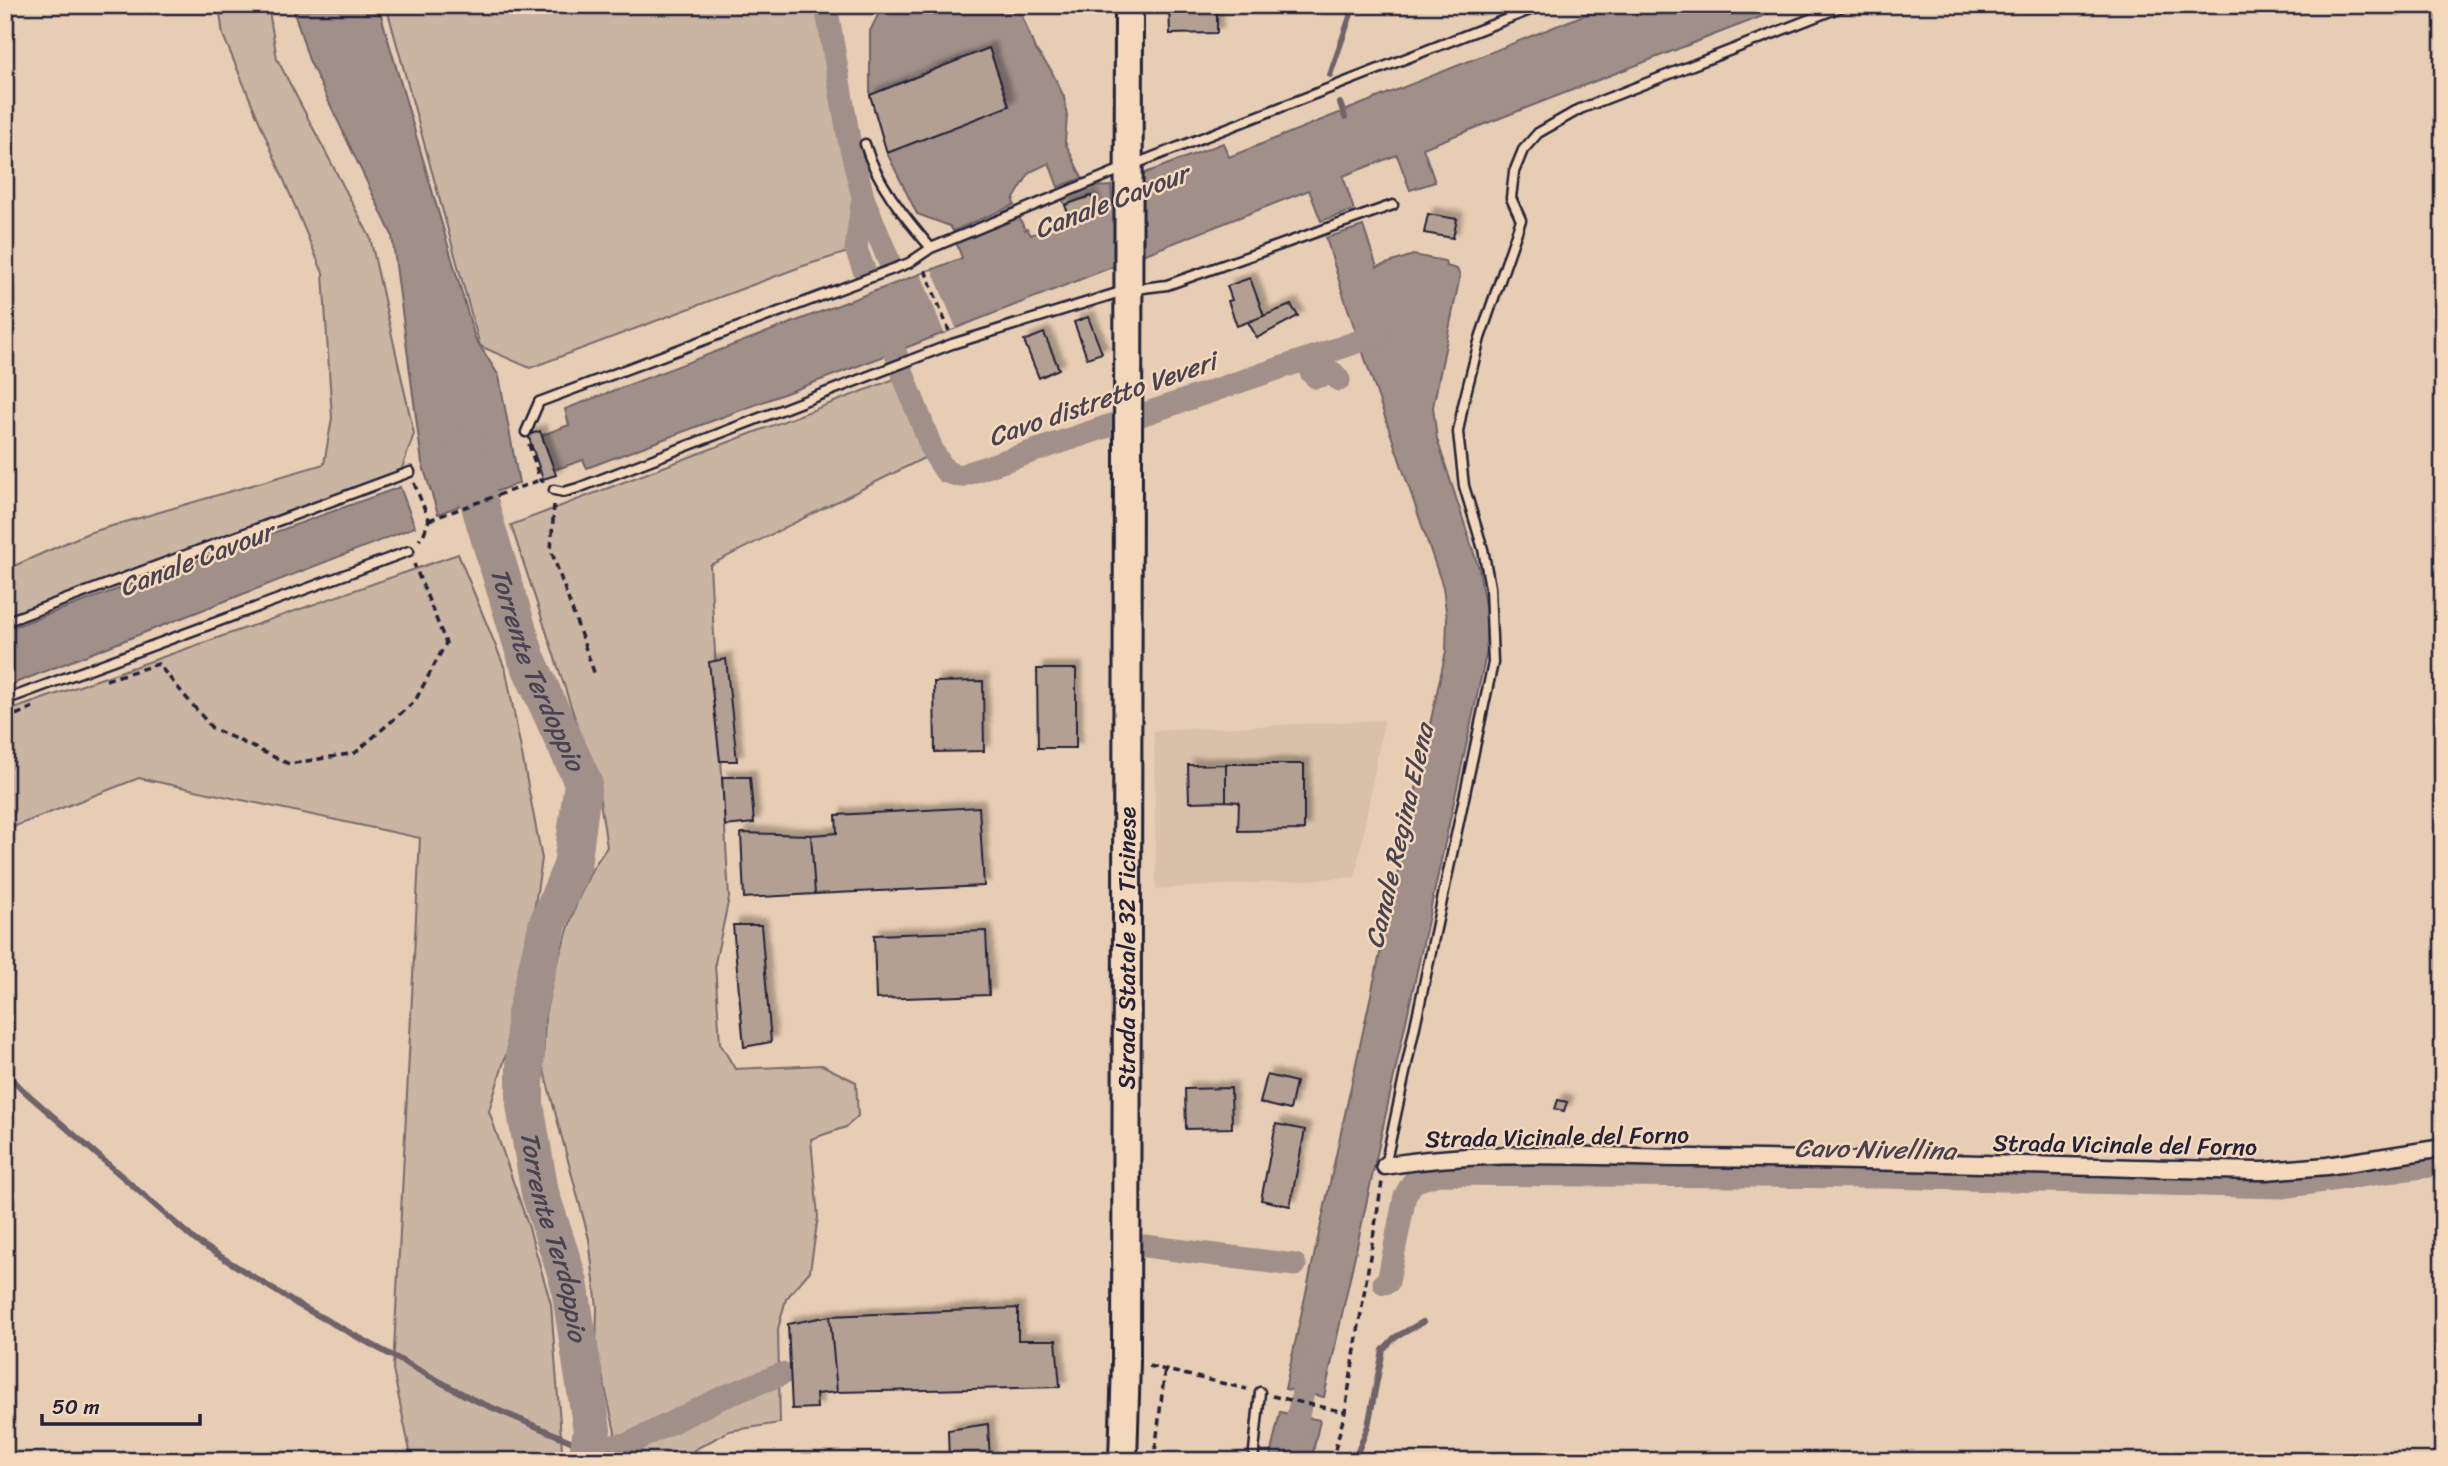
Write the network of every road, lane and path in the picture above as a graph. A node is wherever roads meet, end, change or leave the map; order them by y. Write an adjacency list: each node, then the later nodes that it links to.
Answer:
1 (1129, 5): 5 (main road)
2 (1543, 5): 5 (lane)
3 (1846, 5): 23 (lane)
4 (865, 144): 7 (lane)
5 (1127, 175): 7 (lane); 9 (main road)
6 (1393, 205): 9 (lane)
7 (931, 248): 11 (lane)
8 (926, 272): 10 (path)
9 (1127, 279): 13 (lane); 24 (main road, Strada Statale 32 Ticinese)
10 (948, 331)
11 (526, 432): 14 (path)
12 (410, 472): 14 (path); 16 (lane)
13 (554, 489): 17 (path)
14 (429, 520): 15 (path)
15 (409, 551): 18 (path); 19 (lane)
16 (5, 622)
17 (595, 675)
18 (95, 684)
19 (5, 700)
20 (37, 705): 21 (path)
21 (5, 720)
22 (2443, 1148): 23 (street, Strada Vicinale del Forno)
23 (1385, 1166): 28 (path)
24 (1126, 1362): 25 (path); 29 (main road, Strada Statale 32 Ticinese)
25 (1165, 1369): 26 (path); 30 (path)
26 (1260, 1392): 31 (lane)
27 (1283, 1399): 28 (path)
28 (1345, 1412): 32 (path)
29 (1123, 1461)
30 (1154, 1461)
31 (1253, 1461)
32 (1332, 1461)

